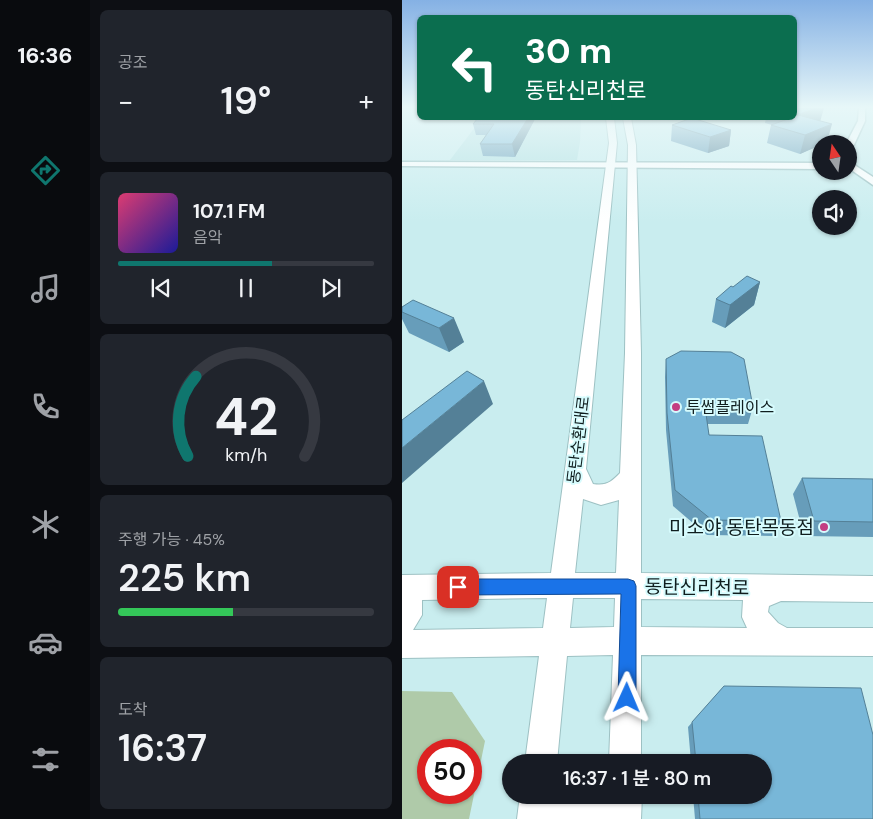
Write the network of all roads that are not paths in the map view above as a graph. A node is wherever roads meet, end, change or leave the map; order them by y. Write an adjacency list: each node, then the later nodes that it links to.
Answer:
1 (612, 146): 4 (main road, 동탄순환대로)
2 (632, 146): 5 (main road)
3 (402, 164): 4 (street)
4 (610, 164): 5 (street); 9 (main road, 동탄순환대로)
5 (632, 164): 6 (street); 10 (main road)
6 (812, 166)
7 (857, 171): 8 (street)
8 (872, 182)
9 (575, 469): 10 (main road); 11 (main road, 동탄순환대로)
10 (631, 475): 12 (main road)
11 (561, 585): 12 (main road, 동탄신리천로); 13 (main road, 동탄신리천로); 19 (main road, 동탄순환대로)
12 (628, 586): 14 (main road, 동탄신리천로); 18 (main road)
13 (402, 588)
14 (778, 588): 15 (main road, 동탄신리천로); 20 (main road)
15 (872, 589)
16 (402, 594): 17 (main road)
17 (402, 622)
18 (628, 641): 19 (main road); 20 (main road); 24 (main road)
19 (555, 642): 22 (main road); 23 (main road, 동탄순환대로)
20 (788, 642): 21 (main road)
21 (872, 642)
22 (402, 644)
23 (542, 754)
24 (626, 754)
25 (536, 804): 27 (main road)
26 (625, 804): 30 (main road)
27 (534, 819)
28 (552, 819): 29 (main road)
29 (604, 819)
30 (624, 819)

